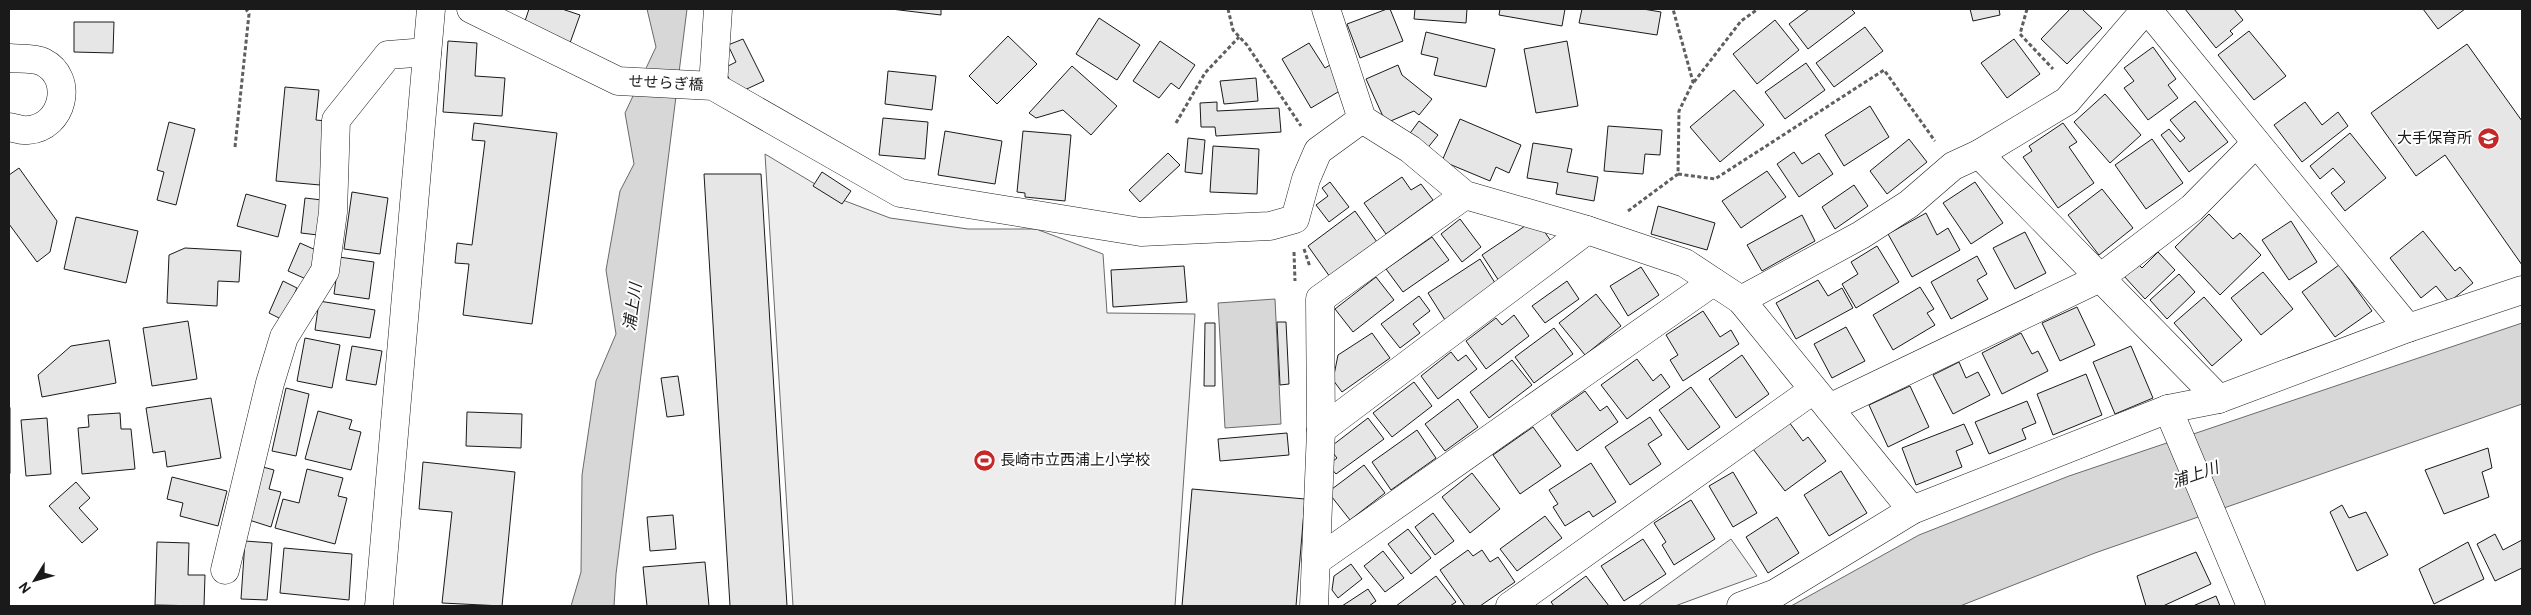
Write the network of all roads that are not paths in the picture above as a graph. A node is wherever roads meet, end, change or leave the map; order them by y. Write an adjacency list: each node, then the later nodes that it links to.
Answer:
1 (431, 9): 6 (street)
2 (471, 9): 8 (street, せせらぎ橋)
3 (718, 9): 8 (street)
4 (1326, 9): 9 (street)
5 (2147, 9): 11 (street); 12 (street)
6 (427, 52): 26 (street); 27 (street)
7 (9, 58): 10 (street)
8 (713, 86): 9 (street)
9 (1362, 119): 13 (street)
10 (9, 127)
11 (2256, 144): 15 (street); 19 (street)
12 (1979, 154): 15 (street); 18 (street)
13 (1465, 195): 14 (street); 23 (street)
14 (1587, 230): 16 (street); 23 (street)
15 (2100, 278): 20 (street); 21 (street)
16 (1713, 282): 18 (street); 25 (street)
17 (2522, 290): 19 (street)
18 (1741, 300): 20 (street)
19 (2408, 328): 21 (street)
20 (1821, 399): 24 (street); 29 (street)
21 (2219, 399): 22 (street)
22 (2168, 409): 24 (street); 31 (street)
23 (1321, 430): 25 (street)
24 (1912, 510): 30 (street)
25 (1316, 561): 28 (street)
26 (225, 570)
27 (379, 606)
28 (1314, 606)
29 (1510, 606)
30 (1741, 606)
31 (2250, 606)

